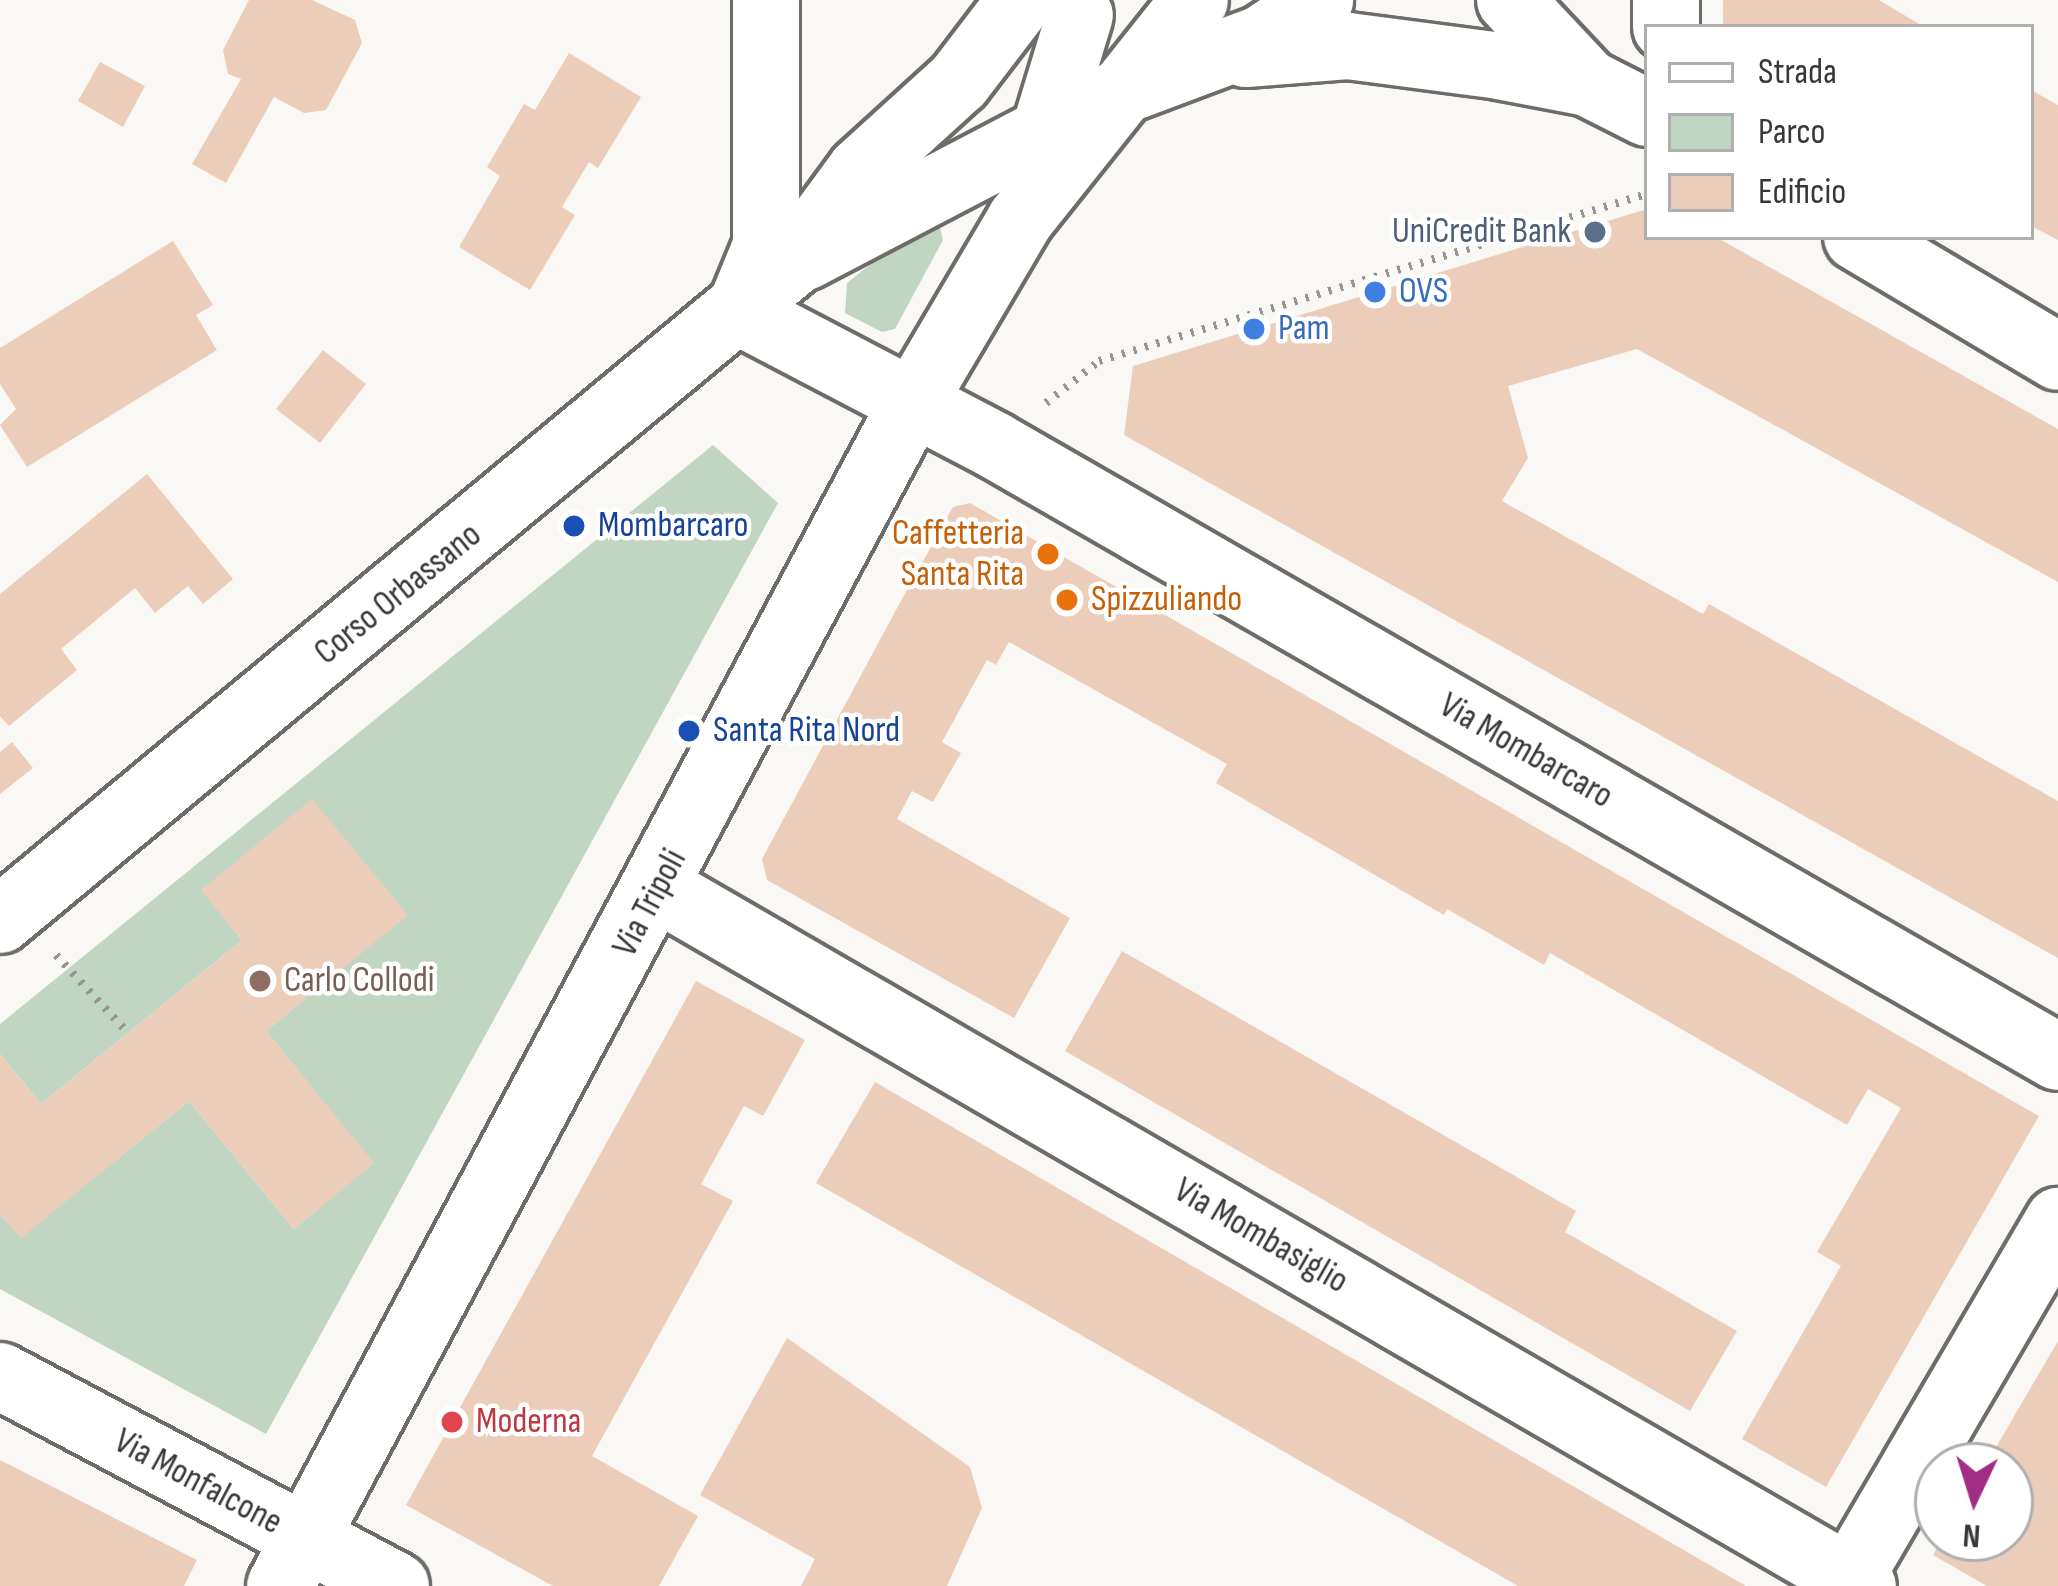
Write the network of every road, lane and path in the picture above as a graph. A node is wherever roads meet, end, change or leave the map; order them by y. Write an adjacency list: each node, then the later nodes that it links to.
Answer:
1 (766, 0): 14 (street)
2 (1320, 0): 5 (street)
3 (1510, 0): 6 (street)
4 (1059, 5): 7 (street); 9 (street); 13 (street)
5 (1207, 29): 6 (street); 7 (street)
6 (1588, 83): 8 (street)
7 (1127, 89): 9 (street); 11 (street)
8 (1644, 111)
9 (1044, 130): 11 (street); 13 (street)
10 (1644, 195): 17 (path)
11 (1020, 220): 16 (street, Via Tripoli)
12 (1862, 240): 15 (street)
13 (791, 265): 14 (street, Corso Orbassano)
14 (739, 311): 16 (street, Via Mombarcaro); 19 (street, Corso Orbassano)
15 (2058, 357)
16 (913, 402): 17 (street, Via Mombarcaro); 18 (street, Via Tripoli)
17 (994, 445): 21 (street, Via Mombarcaro)
18 (658, 889): 24 (street, Via Tripoli); 25 (street, Via Mombasiglio)
19 (7, 914): 20 (path)
20 (128, 1033)
21 (2058, 1057)
22 (2058, 1221): 25 (street)
23 (0, 1376): 24 (street, Via Monfalcone)
24 (293, 1563): 26 (street, Via Monfalcone)
25 (1853, 1584)
26 (396, 1586)

